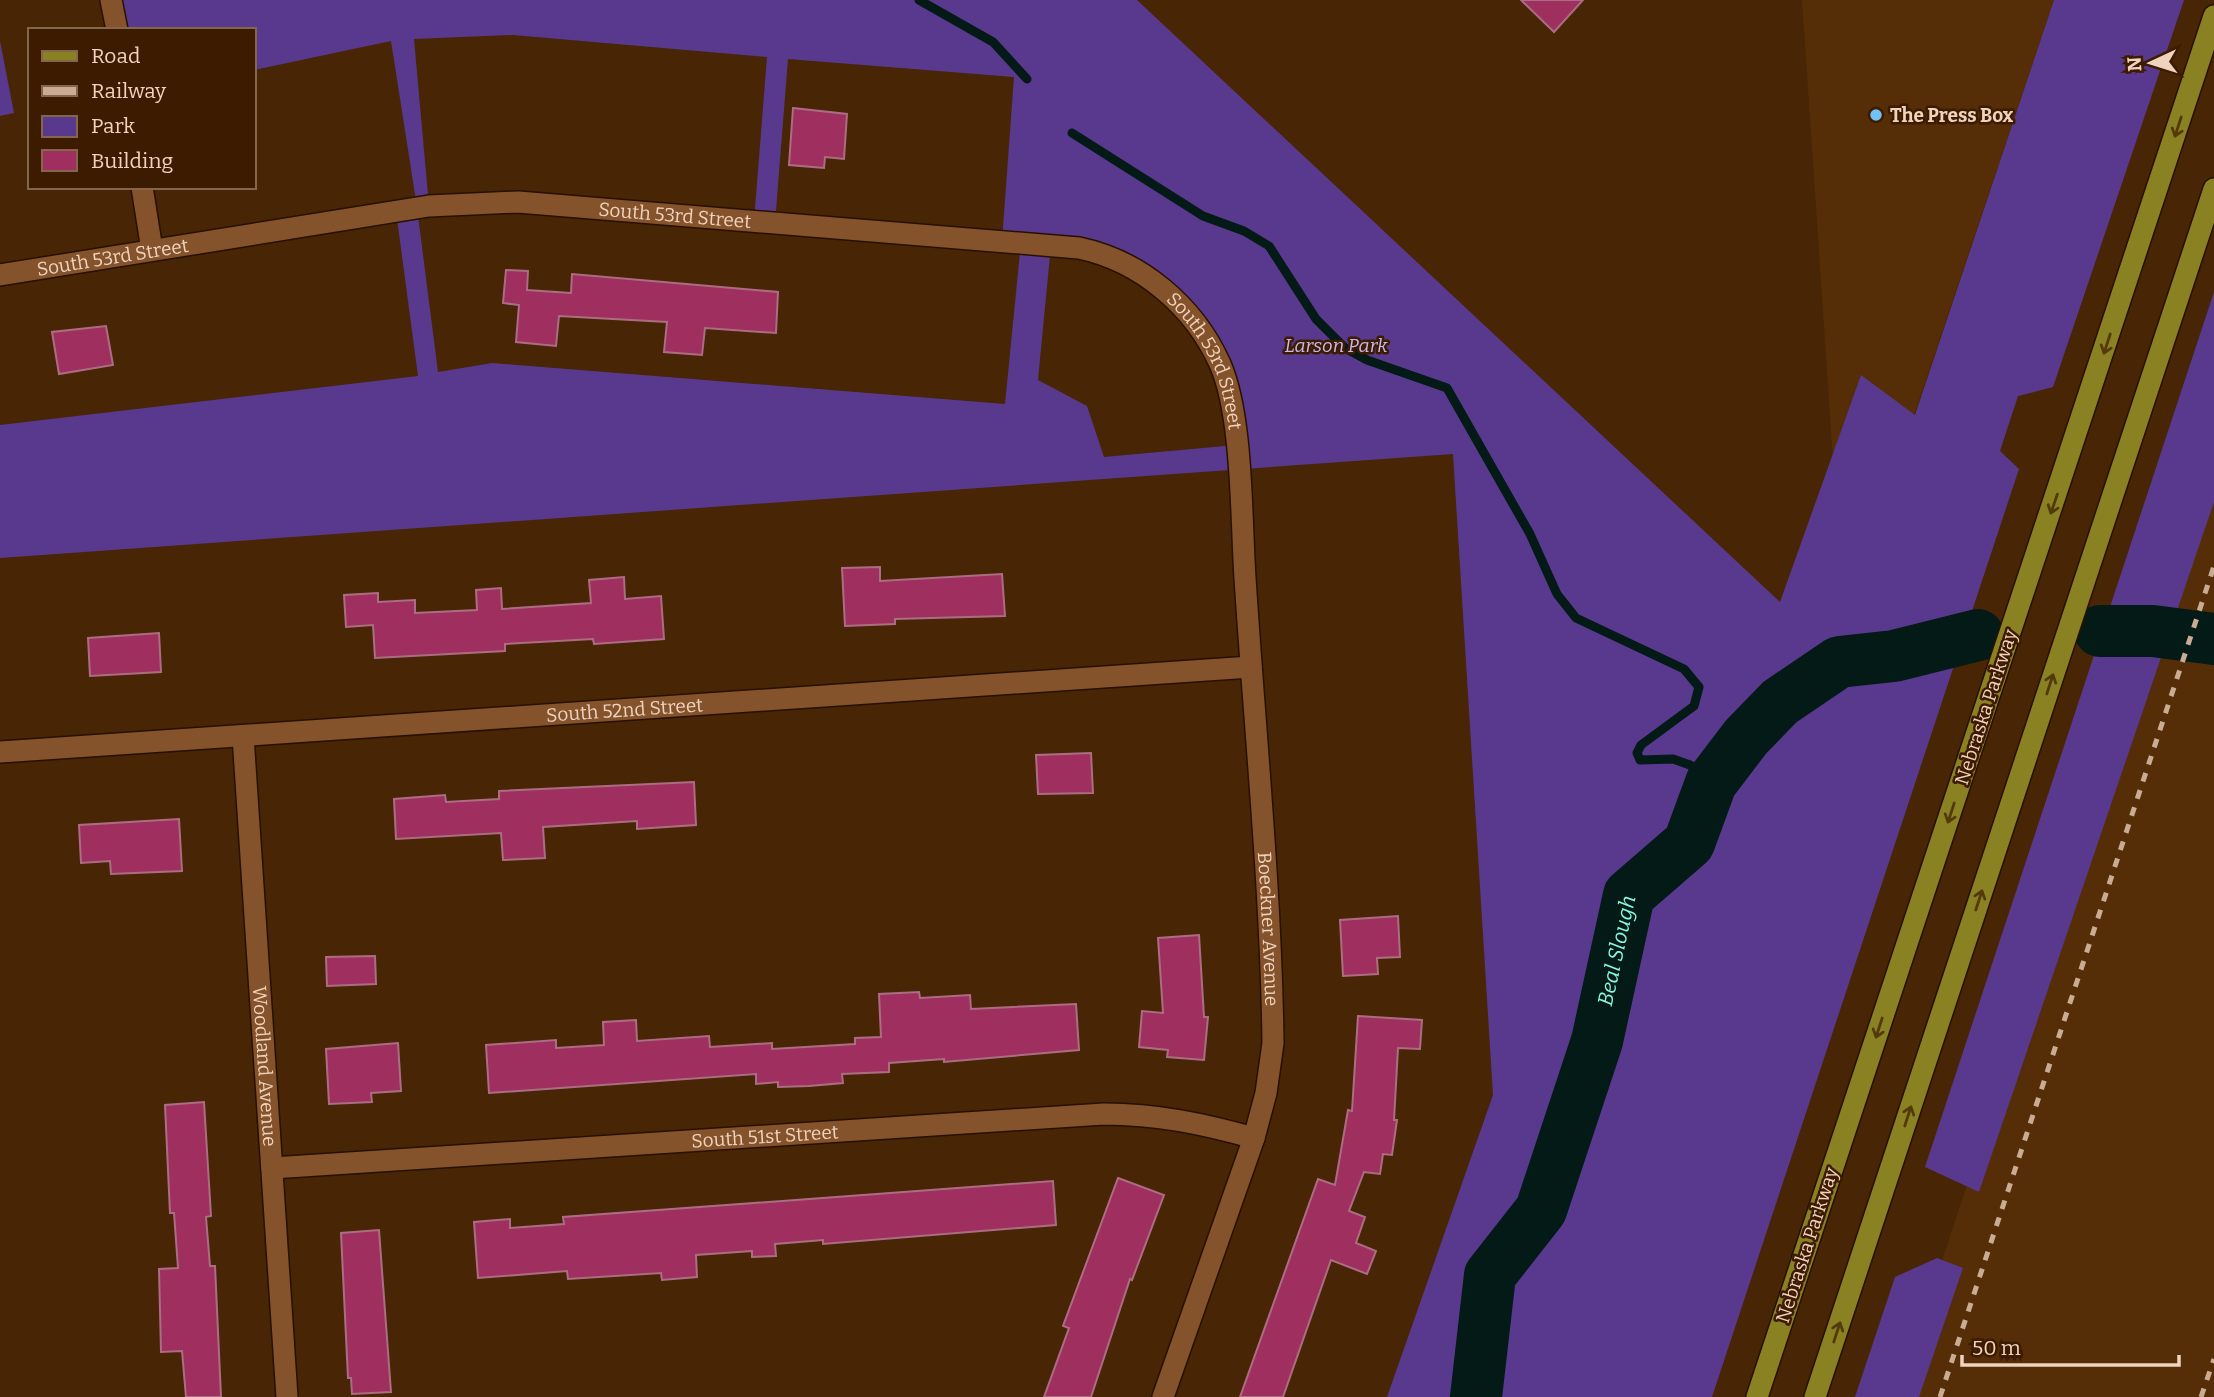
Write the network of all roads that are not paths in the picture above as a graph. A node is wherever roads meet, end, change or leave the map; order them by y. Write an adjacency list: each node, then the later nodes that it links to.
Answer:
1 (111, 0): 3 (street)
2 (2214, 16): 16 (main road, Nebraska Parkway, one-way to 16)
3 (117, 28)
4 (142, 189): 6 (street)
5 (2214, 189): 17 (main road, one-way to 5)
6 (152, 250): 7 (street, South 53rd Street); 8 (street, South 53rd Street)
7 (0, 275)
8 (1236, 446): 9 (street, Boeckner Avenue)
9 (1251, 667): 10 (street, South 52nd Street); 12 (street, Boeckner Avenue)
10 (243, 736): 11 (street, South 52nd Street); 13 (street, Woodland Avenue)
11 (0, 752)
12 (1254, 1138): 13 (street, South 51st Street); 15 (street, Boeckner Avenue)
13 (272, 1168): 14 (street, Woodland Avenue)
14 (287, 1397)
15 (1163, 1397)
16 (1757, 1397)
17 (1815, 1397)

